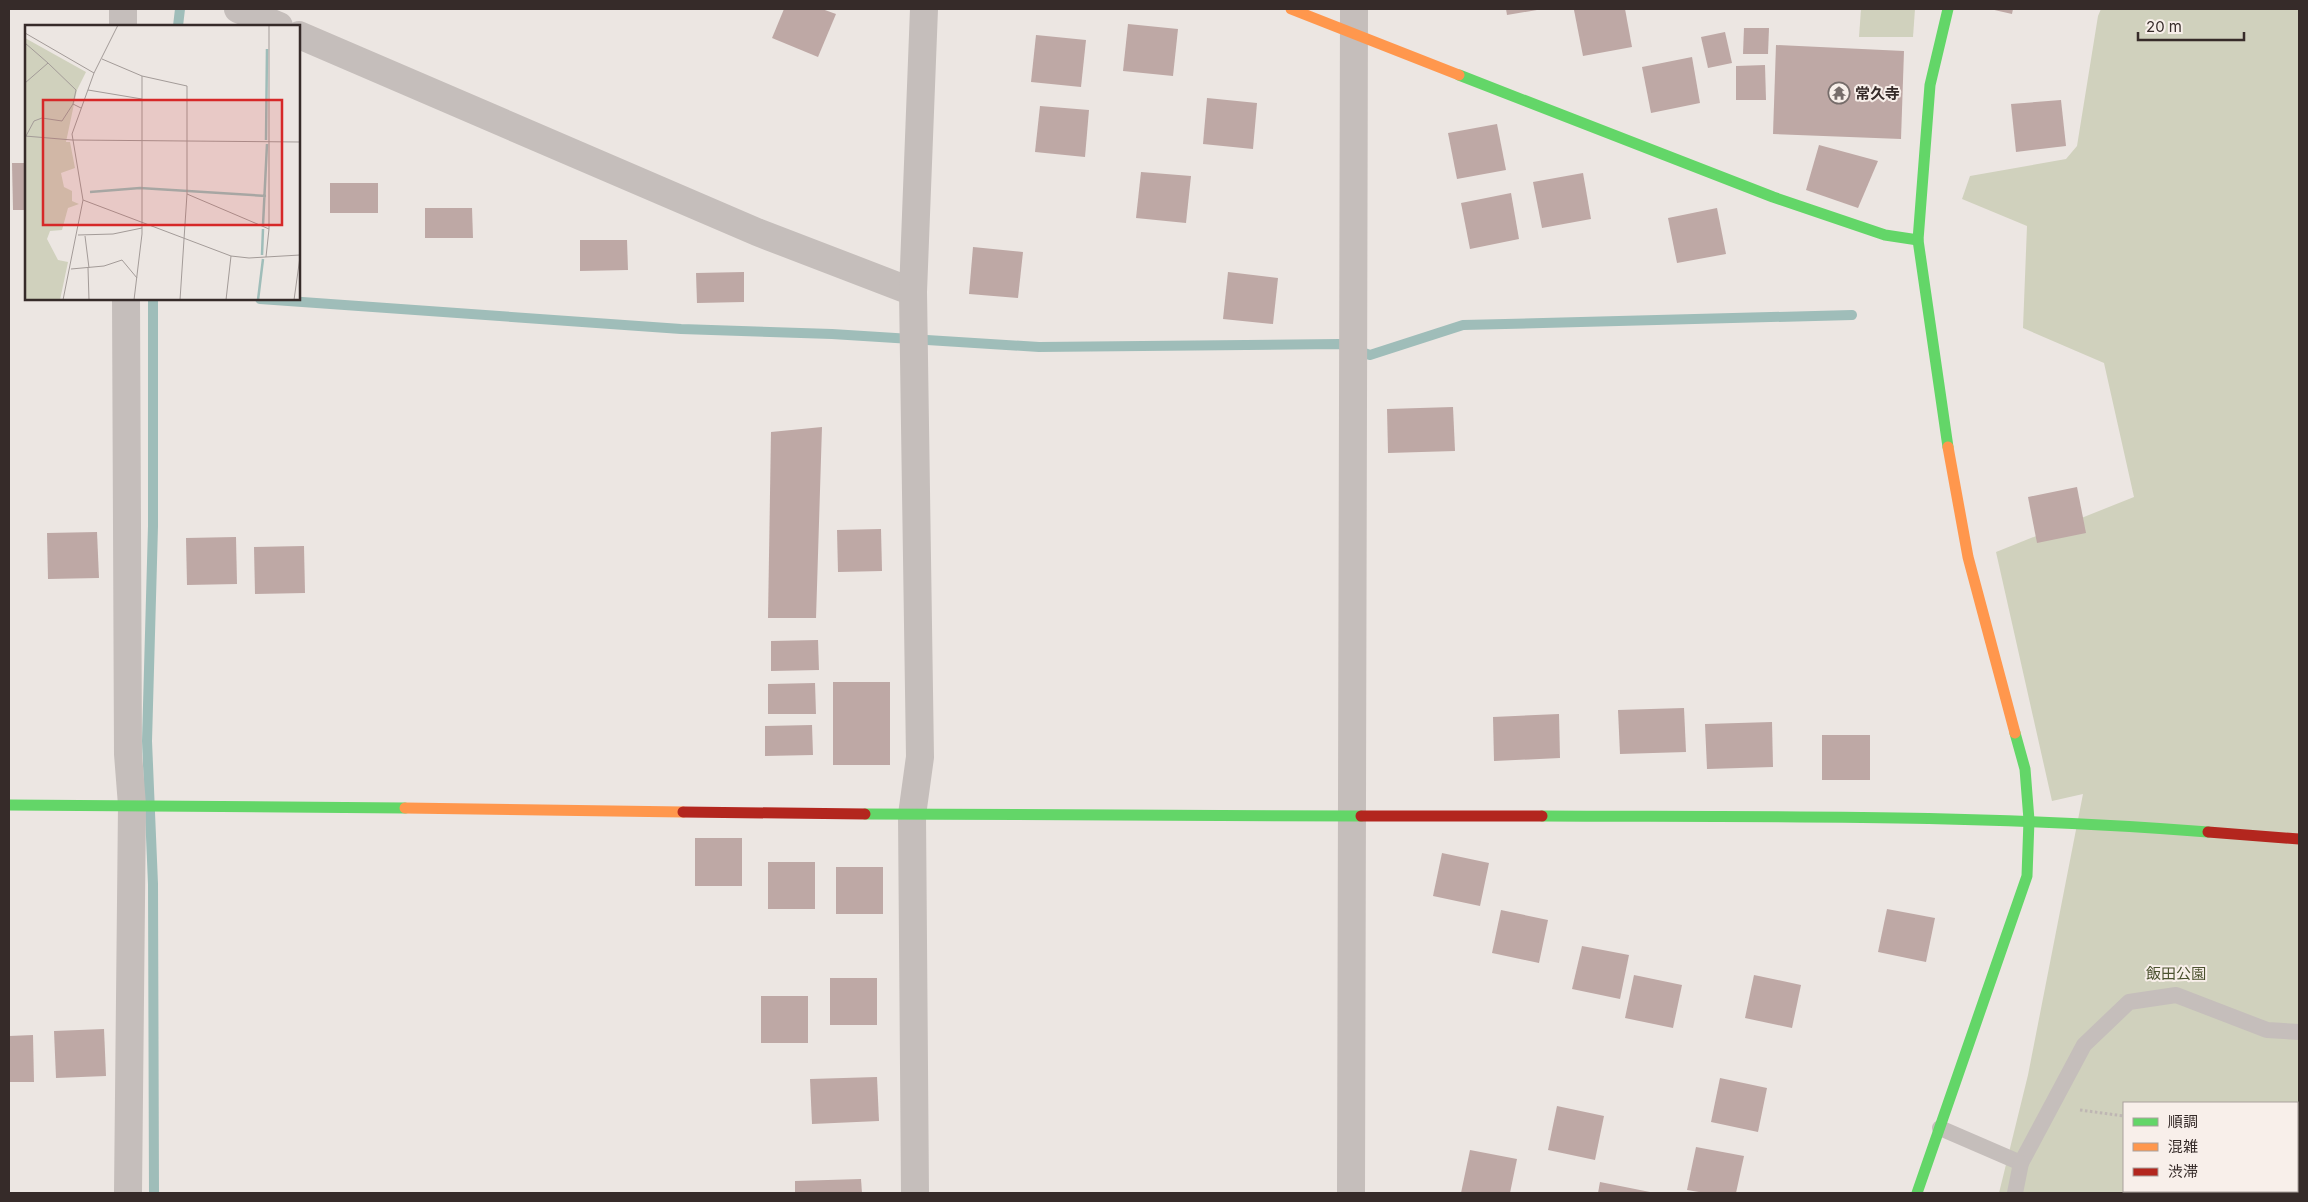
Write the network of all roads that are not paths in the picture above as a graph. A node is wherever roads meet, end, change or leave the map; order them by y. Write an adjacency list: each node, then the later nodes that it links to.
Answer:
1 (123, 9): 7 (street)
2 (238, 9): 8 (street)
3 (924, 9): 11 (street)
4 (1291, 9): 6 (street)
5 (1948, 9): 10 (street)
6 (1354, 21): 10 (street); 16 (street)
7 (123, 25)
8 (277, 25)
9 (300, 35): 11 (street)
10 (1918, 240): 17 (street)
11 (913, 292): 15 (street)
12 (126, 300): 14 (street)
13 (9, 805): 14 (street)
14 (132, 806): 15 (street); 22 (street)
15 (912, 815): 16 (street); 23 (street)
16 (1354, 816): 17 (street); 24 (street)
17 (2029, 820): 18 (street); 20 (street)
18 (2299, 839)
19 (2299, 1032): 21 (lane)
20 (1940, 1128): 21 (lane); 25 (street)
21 (2020, 1163): 26 (lane)
22 (128, 1193)
23 (915, 1193)
24 (1351, 1193)
25 (1917, 1193)
26 (2015, 1193)

